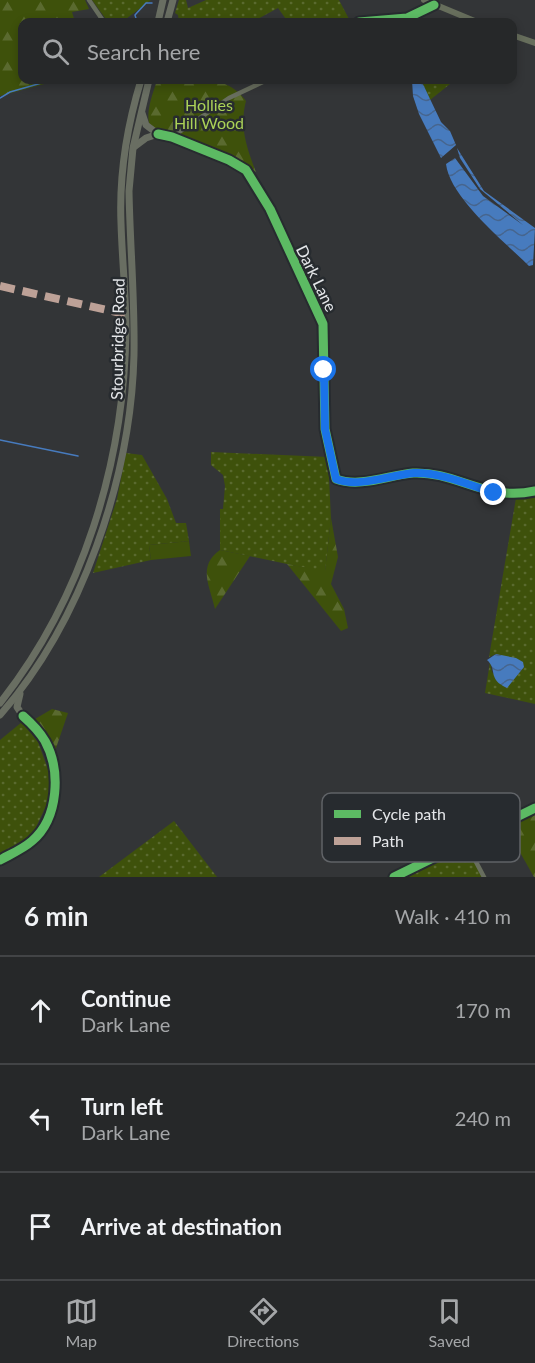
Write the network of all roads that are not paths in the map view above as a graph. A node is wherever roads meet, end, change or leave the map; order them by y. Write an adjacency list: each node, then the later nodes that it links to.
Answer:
1 (89, 0): 6 (street)
2 (163, 0): 7 (highway)
3 (173, 0): 8 (highway)
4 (424, 0): 5 (main road)
5 (434, 5): 9 (street); 10 (main road)
6 (101, 18)
7 (159, 18)
8 (168, 18)
9 (406, 18)
10 (467, 18)
11 (517, 36): 12 (main road)
12 (535, 43)
13 (140, 84): 22 (highway, Stourbridge Road)
14 (149, 84): 16 (highway, Stourbridge Road)
15 (259, 84): 18 (street)
16 (142, 107): 17 (highway); 19 (highway, Stourbridge Road)
17 (158, 134): 18 (street, Dark Lane); 19 (highway)
18 (172, 137): 20 (street, Dark Lane)
19 (134, 148): 21 (highway, Stourbridge Road)
20 (535, 490)
21 (21, 689): 23 (highway, Stourbridge Road); 24 (highway)
22 (0, 702)
23 (1, 714): 24 (highway)
24 (23, 716): 27 (street)
25 (535, 808): 26 (street)
26 (520, 816)
27 (0, 860)
28 (426, 862): 30 (street)
29 (476, 862): 31 (street)
30 (394, 877)
31 (484, 877)

